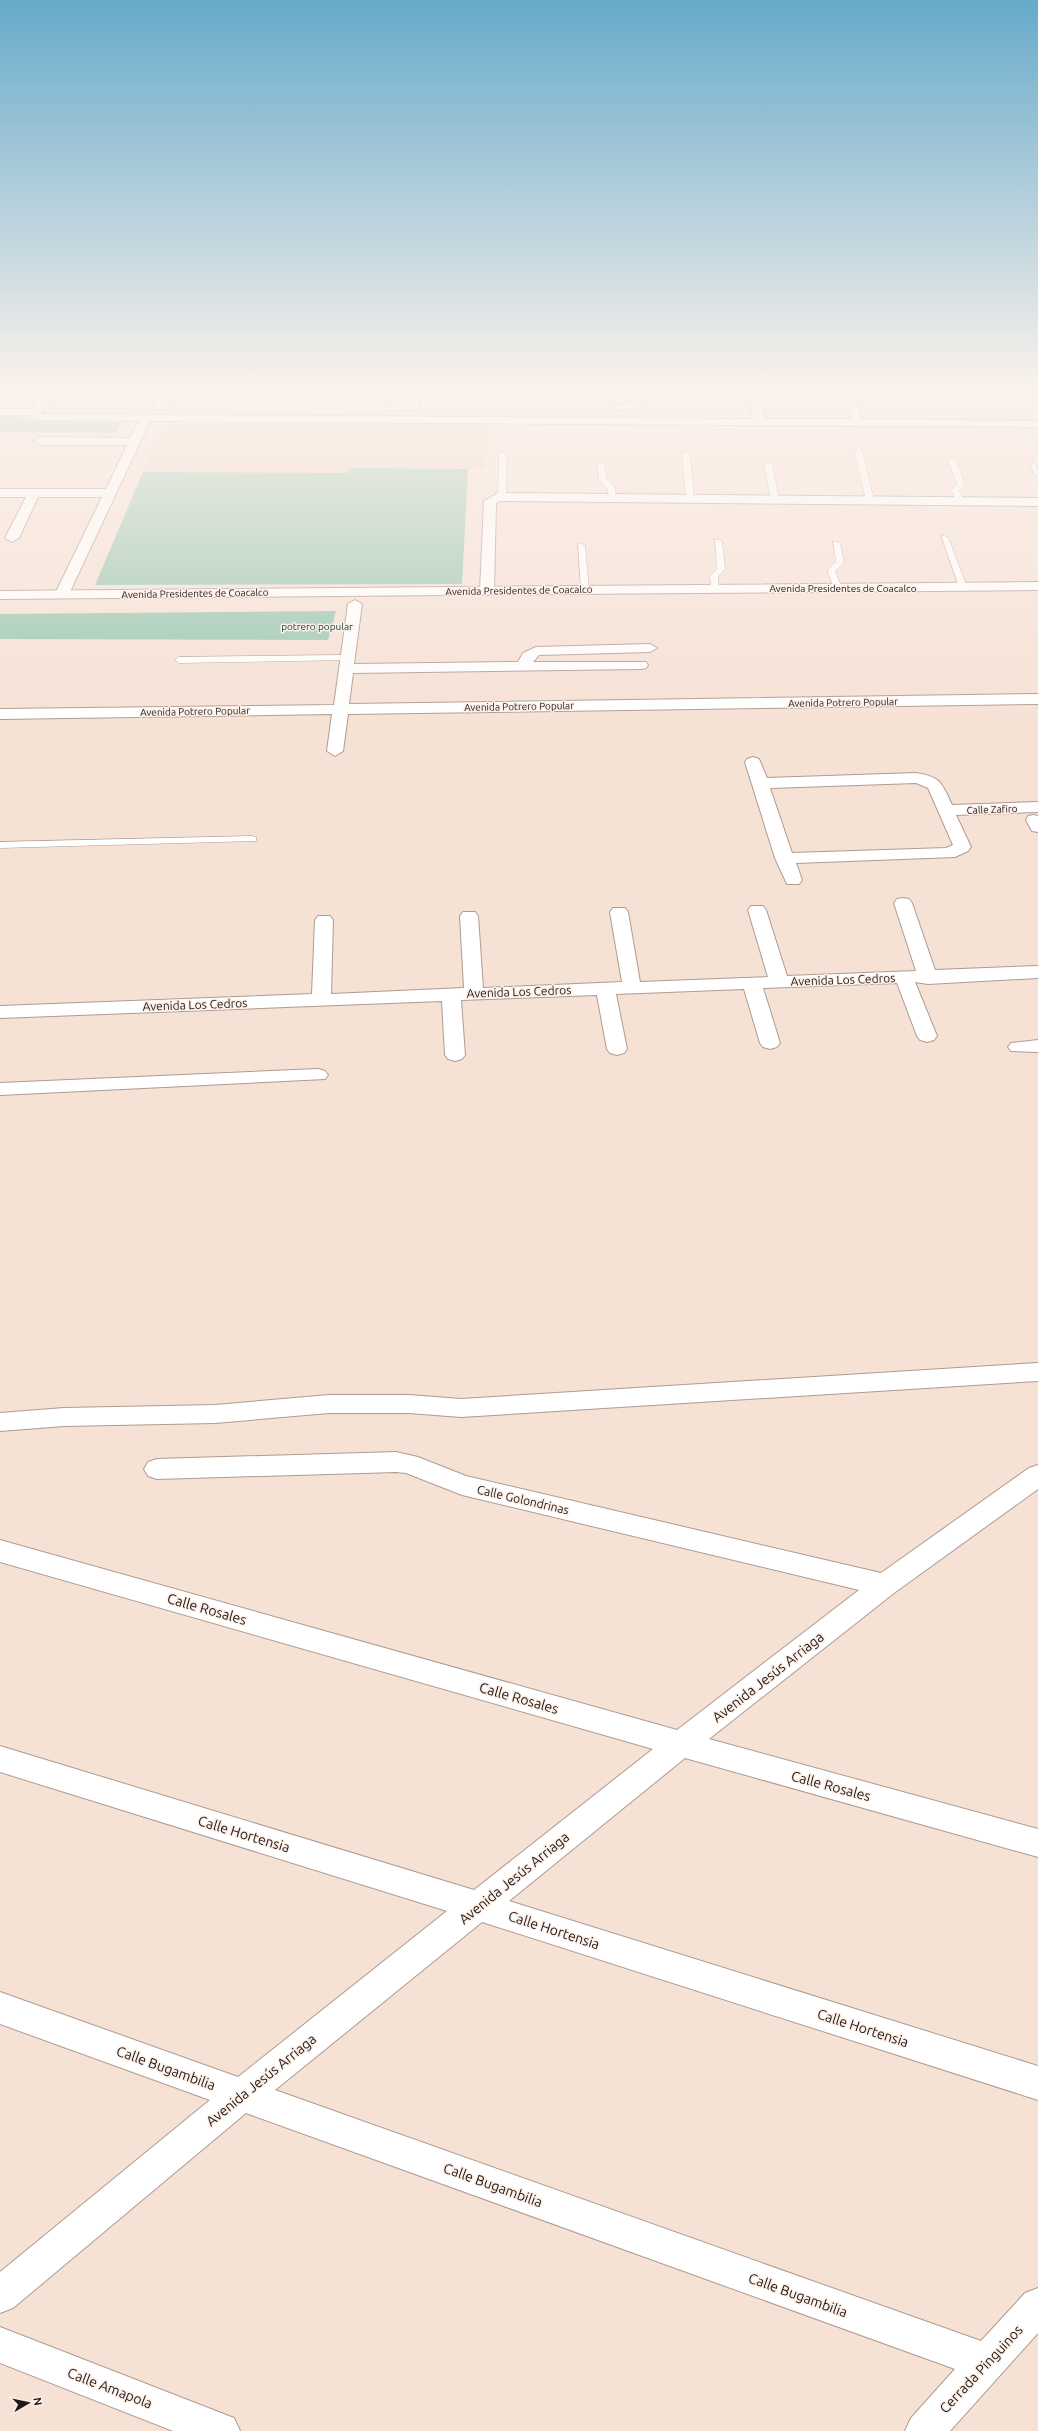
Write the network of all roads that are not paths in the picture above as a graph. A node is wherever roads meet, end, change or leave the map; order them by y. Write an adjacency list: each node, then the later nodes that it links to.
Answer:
1 (29, 502): 5 (street)
2 (106, 502): 15 (street)
3 (490, 502): 14 (street)
4 (944, 537): 10 (lane)
5 (12, 538)
6 (718, 540): 12 (lane)
7 (836, 543): 11 (lane)
8 (581, 545): 13 (lane)
9 (1038, 586): 10 (street, Avenida Presidentes de Coacalco)
10 (963, 587): 11 (street, Avenida Presidentes de Coacalco)
11 (838, 588): 12 (street, Avenida Presidentes de Coacalco)
12 (715, 589): 13 (street, Avenida Presidentes de Coacalco)
13 (585, 590): 14 (street, Avenida Presidentes de Coacalco)
14 (487, 591): 17 (street, Avenida Presidentes de Coacalco)
15 (62, 594): 16 (street, Avenida Presidentes de Coacalco); 17 (street, Avenida Presidentes de Coacalco)
16 (0, 595)
17 (252, 599): 19 (street, Avenida Presidentes de Coacalco); 20 (street, Avenida Presidentes de Coacalco)
18 (1038, 599): 19 (street, Avenida Presidentes de Coacalco)
19 (355, 604): 23 (street)
20 (0, 607)
21 (650, 648): 25 (street)
22 (179, 660): 23 (lane)
23 (346, 664): 25 (street); 27 (street)
24 (641, 665): 25 (street)
25 (523, 667)
26 (1038, 699): 27 (street, Avenida Potrero Popular)
27 (340, 709): 28 (street, Avenida Potrero Popular); 29 (street)
28 (0, 714)
29 (335, 751)
30 (753, 762): 31 (street)
31 (760, 783): 32 (street); 36 (street)
32 (946, 810): 33 (street, Calle Zafiro); 36 (street)
33 (1037, 818)
34 (252, 839): 35 (lane)
35 (0, 845)
36 (784, 858): 37 (street)
37 (793, 880)
38 (903, 903): 45 (street)
39 (757, 910): 46 (street)
40 (619, 912): 48 (street)
41 (469, 916): 50 (street)
42 (324, 920): 52 (street)
43 (1038, 972): 45 (street, Avenida Los Cedros)
44 (904, 978): 45 (street, Avenida Los Cedros); 46 (street, Avenida Los Cedros); 54 (street)
45 (928, 978)
46 (779, 982): 47 (street, Avenida Los Cedros)
47 (752, 983): 48 (street, Avenida Los Cedros); 55 (street)
48 (632, 988): 49 (street, Avenida Los Cedros)
49 (605, 989): 50 (street, Avenida Los Cedros); 58 (street)
50 (474, 994): 51 (street, Avenida Los Cedros)
51 (451, 995): 52 (street, Avenida Los Cedros); 59 (street)
52 (321, 1000): 53 (street, Avenida Los Cedros)
53 (0, 1012)
54 (927, 1036)
55 (770, 1043)
56 (1018, 1046): 57 (street)
57 (1038, 1046)
58 (617, 1049)
59 (455, 1055)
60 (318, 1075): 61 (street)
61 (0, 1089)
62 (1038, 1372): 63 (street)
63 (0, 1422)
64 (157, 1468): 67 (street, Calle Golondrinas)
65 (1038, 1475): 67 (street, Avenida Jesús Arriaga)
66 (0, 1551): 68 (street, Calle Rosales)
67 (885, 1585): 68 (street, Avenida Jesús Arriaga)
68 (681, 1744): 70 (street, Calle Rosales); 71 (street, Avenida Jesús Arriaga)
69 (0, 1759): 71 (street, Calle Hortensia)
70 (1038, 1843)
71 (478, 1906): 73 (street, Calle Hortensia); 74 (street, Avenida Jesús Arriaga)
72 (0, 2008): 74 (street, Calle Bugambilia)
73 (1038, 2083)
74 (242, 2095): 75 (street, Avenida Jesús Arriaga); 78 (street, Calle Bugambilia)
75 (0, 2295)
76 (1038, 2306): 78 (street, Cerrada Pinguinos)
77 (0, 2345): 79 (street, Calle Amapola)
78 (987, 2362): 80 (street, Cerrada Pinguinos)
79 (221, 2431)
80 (924, 2431)

